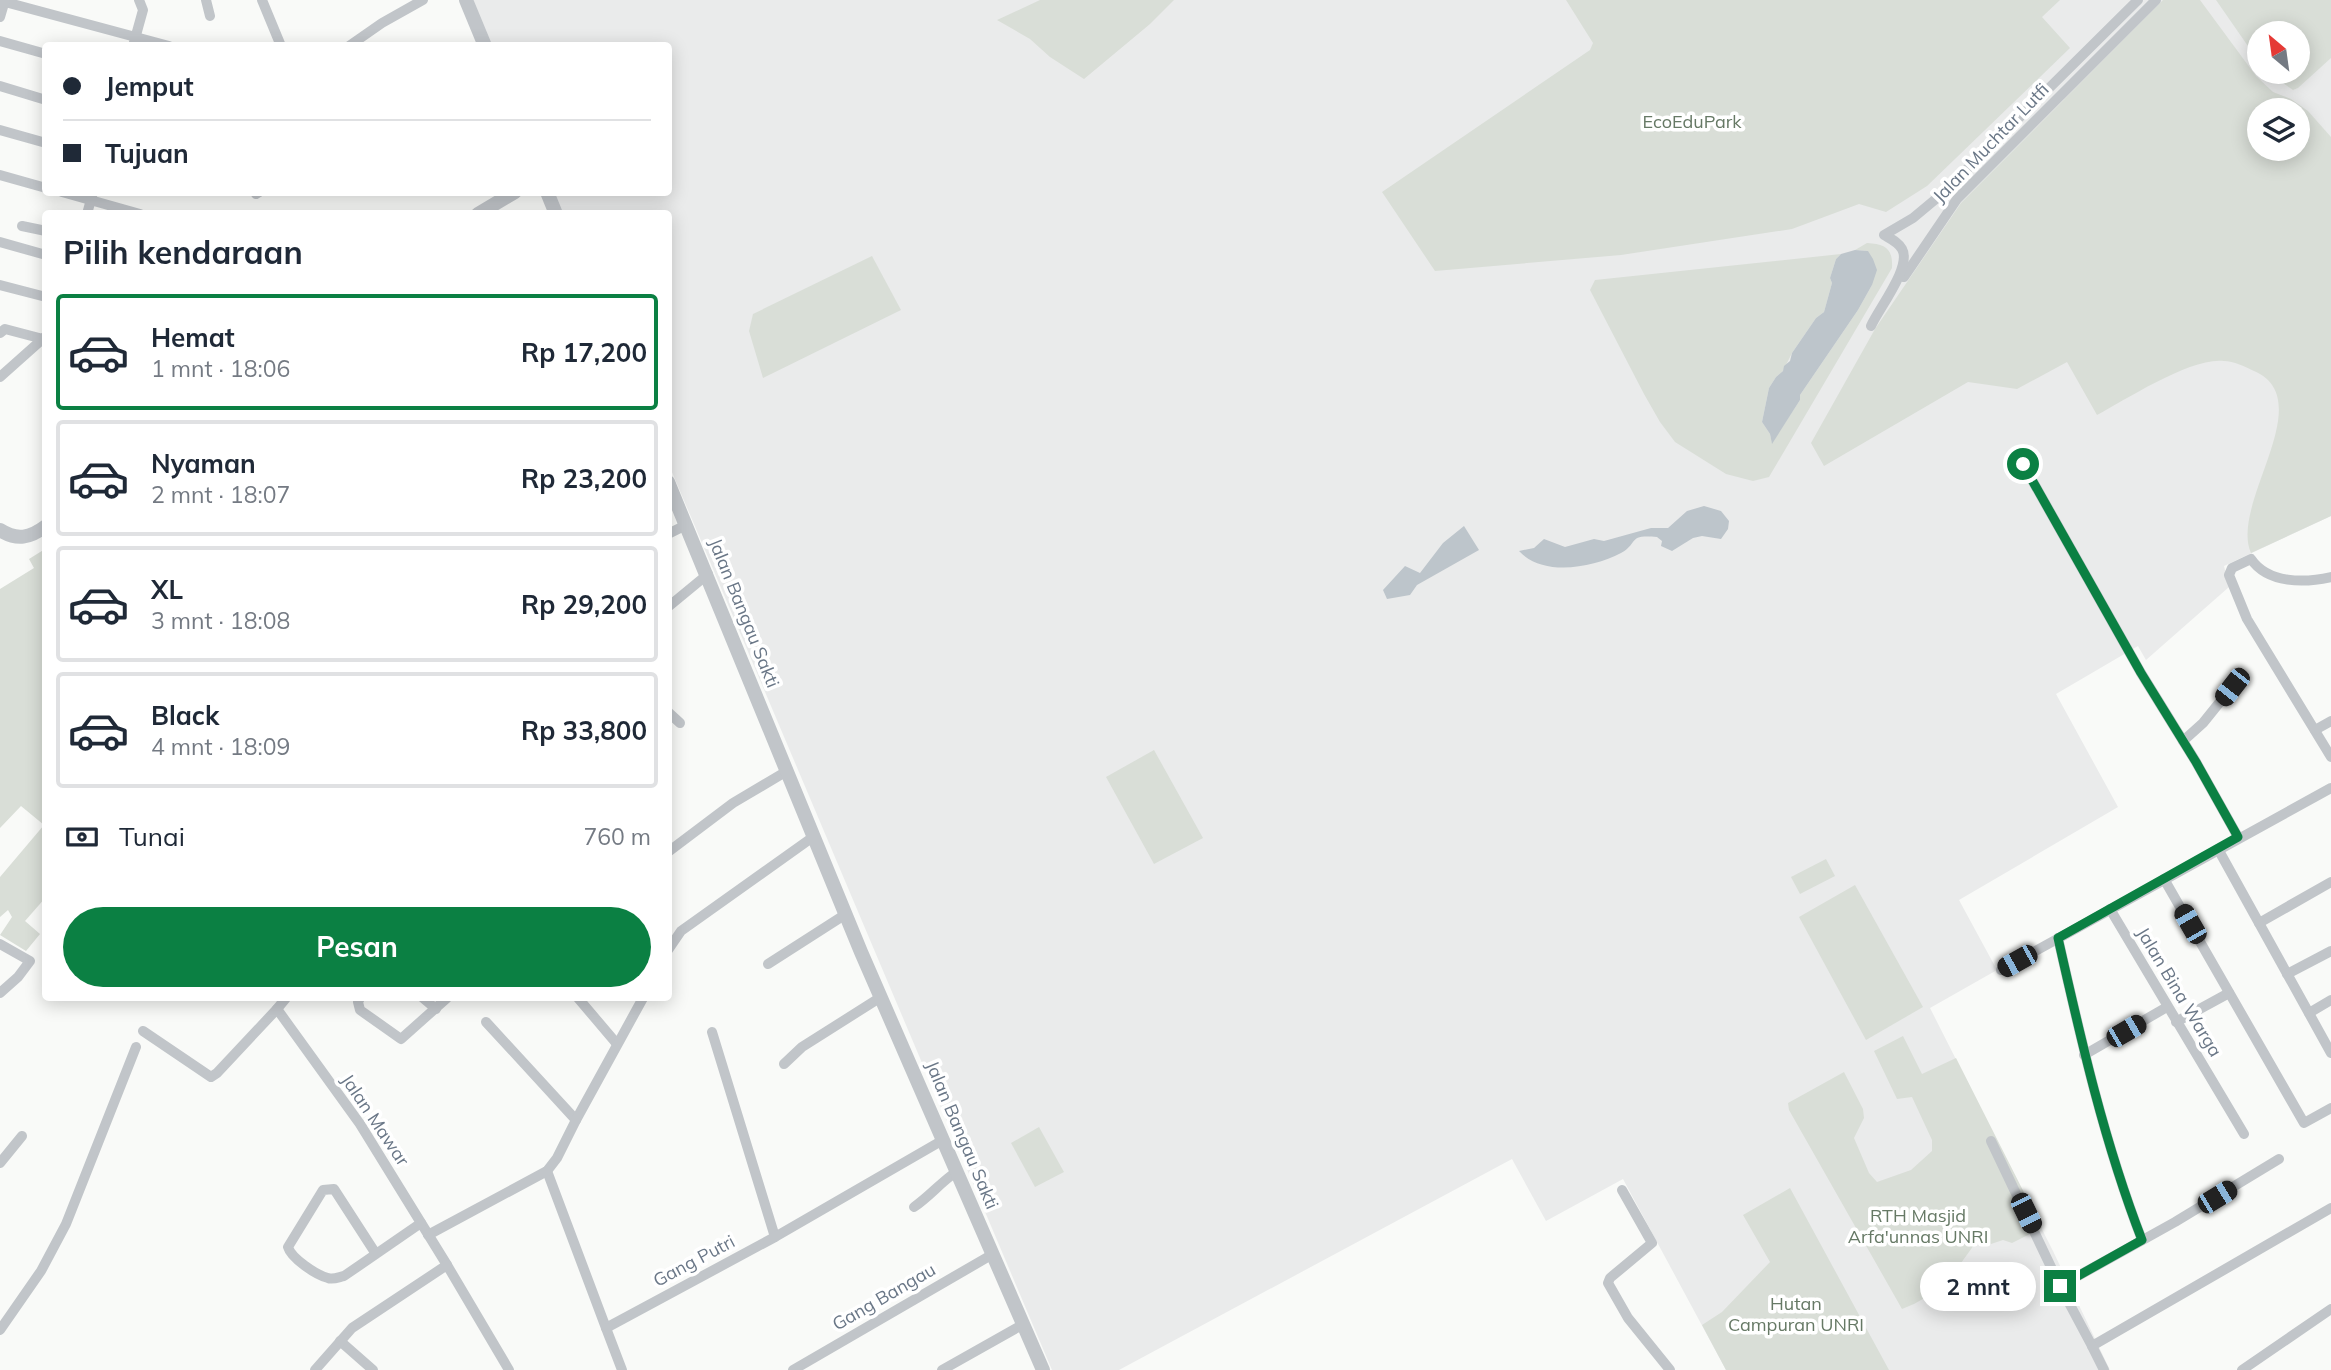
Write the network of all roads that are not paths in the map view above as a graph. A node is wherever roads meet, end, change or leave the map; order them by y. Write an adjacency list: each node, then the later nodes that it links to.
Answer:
1 (139, 0): 12 (street)
2 (206, 0): 9 (street)
3 (262, 0): 13 (street)
4 (423, 0): 14 (street)
5 (466, 0): 15 (street)
6 (2138, 0): 7 (street, Jalan Muchtar Lutfi)
7 (2156, 0)
8 (5, 1): 10 (street); 12 (street)
9 (210, 16)
10 (0, 17)
11 (0, 41): 16 (street)
12 (134, 41)
13 (279, 42)
14 (355, 42)
15 (481, 42)
16 (42, 53)
17 (0, 86): 18 (street)
18 (42, 99)
19 (0, 130): 20 (street)
20 (42, 142)
21 (0, 175): 22 (street)
22 (42, 187)
23 (91, 196): 25 (street)
24 (508, 196): 26 (street)
25 (129, 210)
26 (485, 210)
27 (22, 226): 28 (street)
28 (42, 230)
29 (0, 242): 30 (street)
30 (42, 254)
31 (0, 285): 32 (street)
32 (42, 296)
33 (2, 330): 34 (street)
34 (42, 337)
35 (42, 339): 36 (street)
36 (0, 377)
37 (2023, 464): 51 (street)
38 (672, 499): 39 (street, Jalan Bangau Sakti)
39 (686, 525): 42 (street); 43 (street, Jalan Bangau Sakti)
40 (42, 529): 41 (street)
41 (0, 530)
42 (672, 532)
43 (708, 575): 45 (street); 53 (street, Jalan Bangau Sakti)
44 (2331, 576): 50 (street)
45 (672, 604)
46 (2232, 687): 51 (street)
47 (672, 716): 49 (street)
48 (2331, 721): 50 (street)
49 (680, 723)
50 (2315, 730): 52 (street)
51 (2183, 741): 56 (street)
52 (2331, 757)
53 (787, 771): 55 (street, Jalan Bangau Sakti); 57 (street)
54 (2331, 788): 56 (street)
55 (813, 837): 62 (street, Jalan Bangau Sakti); 66 (street)
56 (2238, 837): 58 (street)
57 (672, 849)
58 (2218, 849): 59 (street); 63 (street)
59 (2164, 879): 61 (street); 72 (street)
60 (2331, 881): 63 (street)
61 (2110, 909): 64 (street); 81 (street, Jalan Bina Warga)
62 (846, 914): 68 (street); 73 (street, Jalan Bangau Sakti)
63 (2259, 922): 70 (street)
64 (2058, 938): 69 (street); 92 (street)
65 (0, 944): 71 (street)
66 (672, 944)
67 (2331, 951): 70 (street)
68 (768, 964)
69 (2001, 970)
70 (2287, 974): 84 (street)
71 (0, 993)
72 (2229, 993): 86 (street); 94 (street)
73 (881, 997): 93 (street); 98 (street, Jalan Bangau Sakti)
74 (2331, 1000): 84 (street)
75 (284, 1001): 82 (street)
76 (358, 1001): 83 (street)
77 (427, 1001): 83 (street)
78 (444, 1001): 83 (street)
79 (581, 1001): 89 (street)
80 (641, 1001): 89 (street)
81 (2167, 1007): 86 (street, Jalan Bina Warga); 92 (street)
82 (277, 1009): 87 (street); 107 (street, Jalan Mawar)
83 (436, 1009)
84 (2309, 1013): 91 (street)
85 (486, 1022): 95 (street)
86 (2176, 1022): 96 (street, Jalan Bina Warga)
87 (143, 1031)
88 (712, 1032): 109 (street)
89 (617, 1044): 95 (street)
90 (136, 1047): 118 (street)
91 (2331, 1051)
92 (2084, 1055): 110 (street)
93 (784, 1064)
94 (2331, 1108)
95 (576, 1120): 102 (street)
96 (2244, 1134)
97 (22, 1136): 101 (street)
98 (943, 1140): 103 (street, Jalan Bangau Sakti); 109 (street, Gang Putri)
99 (1991, 1141): 114 (street)
100 (2279, 1159): 110 (street)
101 (0, 1163)
102 (547, 1171): 108 (street); 117 (street)
103 (956, 1172): 105 (street); 112 (street, Jalan Bangau Sakti)
104 (1622, 1190): 128 (street)
105 (914, 1207)
106 (2331, 1208): 120 (street)
107 (421, 1223): 108 (street, Jalan Mawar); 111 (street)
108 (428, 1235): 113 (street, Jalan Mawar)
109 (775, 1237): 117 (street, Gang Putri)
110 (2142, 1240): 114 (street)
111 (376, 1254): 111 (street)
112 (993, 1254): 116 (street, Jalan Bangau Sakti); 125 (street, Gang Bangau)
113 (447, 1265): 119 (street); 123 (street, Jalan Mawar)
114 (2060, 1286): 120 (street)
115 (2331, 1310): 130 (street)
116 (1022, 1325): 126 (street); 127 (street, Jalan Bangau Sakti)
117 (606, 1328): 124 (street)
118 (0, 1330)
119 (340, 1341): 121 (street); 122 (street)
120 (2092, 1346): 129 (street)
121 (315, 1370)
122 (373, 1370)
123 (509, 1370)
124 (622, 1370)
125 (793, 1370)
126 (942, 1370)
127 (1043, 1370)
128 (1670, 1370)
129 (2104, 1370)
130 (2242, 1370)

